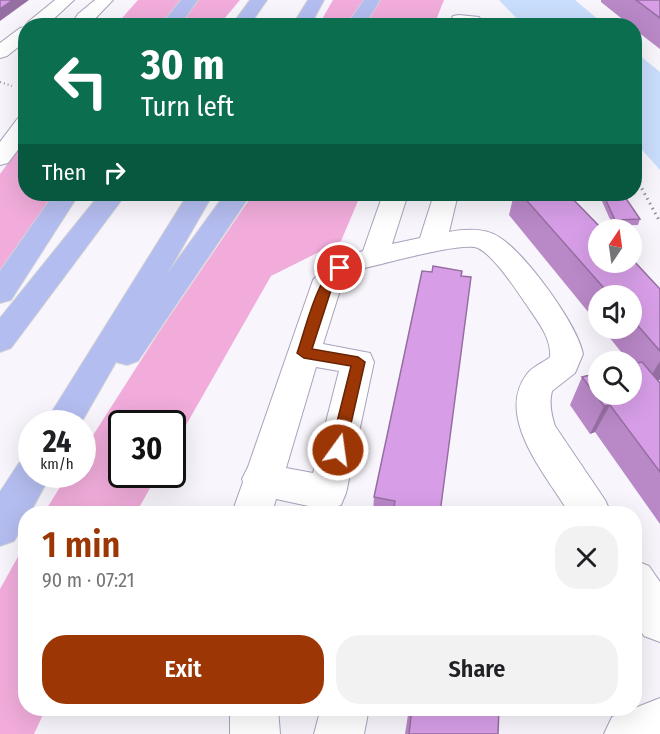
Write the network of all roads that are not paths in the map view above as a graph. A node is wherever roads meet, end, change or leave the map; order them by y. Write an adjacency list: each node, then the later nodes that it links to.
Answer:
1 (60, 0): 9 (street)
2 (114, 0): 8 (street)
3 (124, 0): 8 (street)
4 (189, 0): 11 (highway)
5 (259, 0): 12 (highway)
6 (316, 0): 13 (highway)
7 (372, 0): 14 (highway)
8 (100, 13): 10 (street)
9 (42, 18)
10 (84, 18)
11 (175, 18)
12 (246, 18)
13 (306, 18)
14 (360, 18)
15 (18, 38): 16 (street)
16 (0, 52)
17 (18, 134): 18 (street)
18 (0, 158)
19 (61, 201): 27 (highway)
20 (108, 201): 28 (highway)
21 (196, 201): 30 (highway)
22 (233, 201): 31 (highway)
23 (393, 201): 26 (street)
24 (444, 201): 25 (street)
25 (434, 242): 26 (street); 35 (street)
26 (375, 255): 29 (street)
27 (0, 293)
28 (0, 340)
29 (304, 353): 32 (street); 32 (street)
30 (70, 410)
31 (71, 410)
32 (261, 479): 34 (street)
33 (24, 488): 36 (highway)
34 (254, 506)
35 (586, 506)
36 (0, 528)
37 (642, 592): 38 (street)
38 (660, 620)
39 (254, 716): 42 (street)
40 (343, 716): 43 (street)
41 (660, 722): 44 (street)
42 (255, 734)
43 (339, 734)
44 (629, 734)

